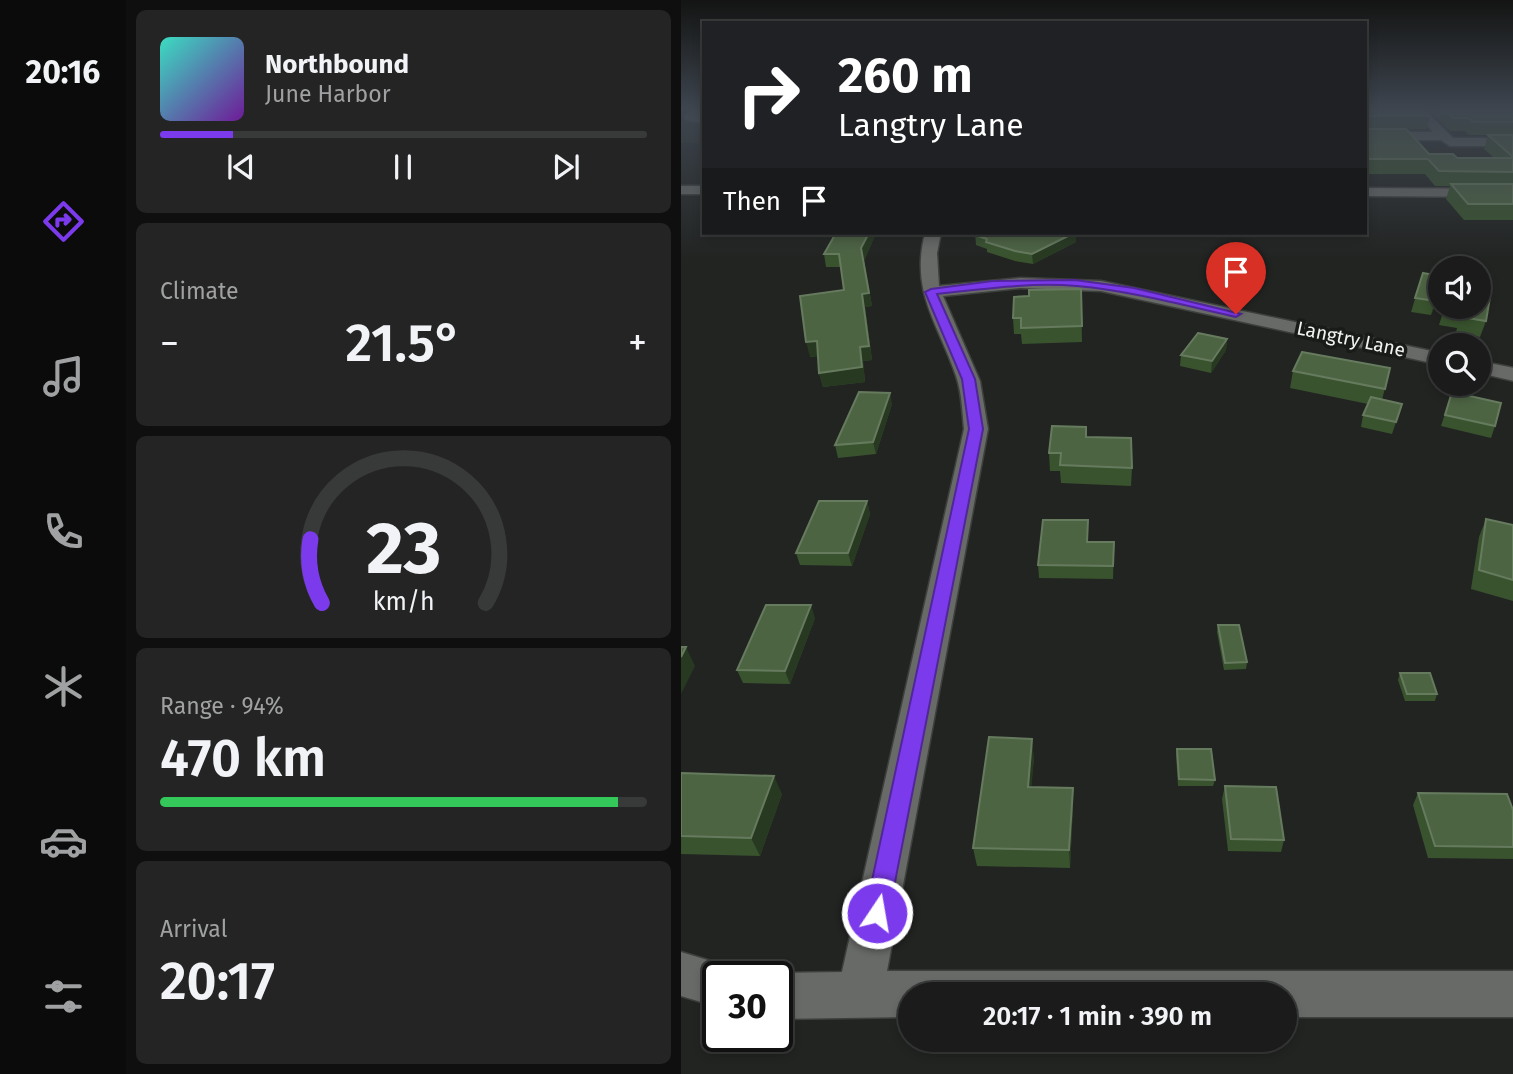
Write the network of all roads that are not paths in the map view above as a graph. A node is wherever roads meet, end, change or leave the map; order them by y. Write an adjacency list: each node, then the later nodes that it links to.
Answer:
1 (681, 190): 2 (street)
2 (702, 190)
3 (1367, 192): 4 (street)
4 (1513, 193)
5 (933, 235): 6 (street)
6 (931, 292): 7 (street, Langtry Lane); 12 (street)
7 (1428, 356)
8 (1491, 370): 9 (street)
9 (1513, 375)
10 (681, 974): 11 (street)
11 (702, 980)
12 (860, 994): 13 (street); 14 (street)
13 (1513, 994)
14 (793, 996)

